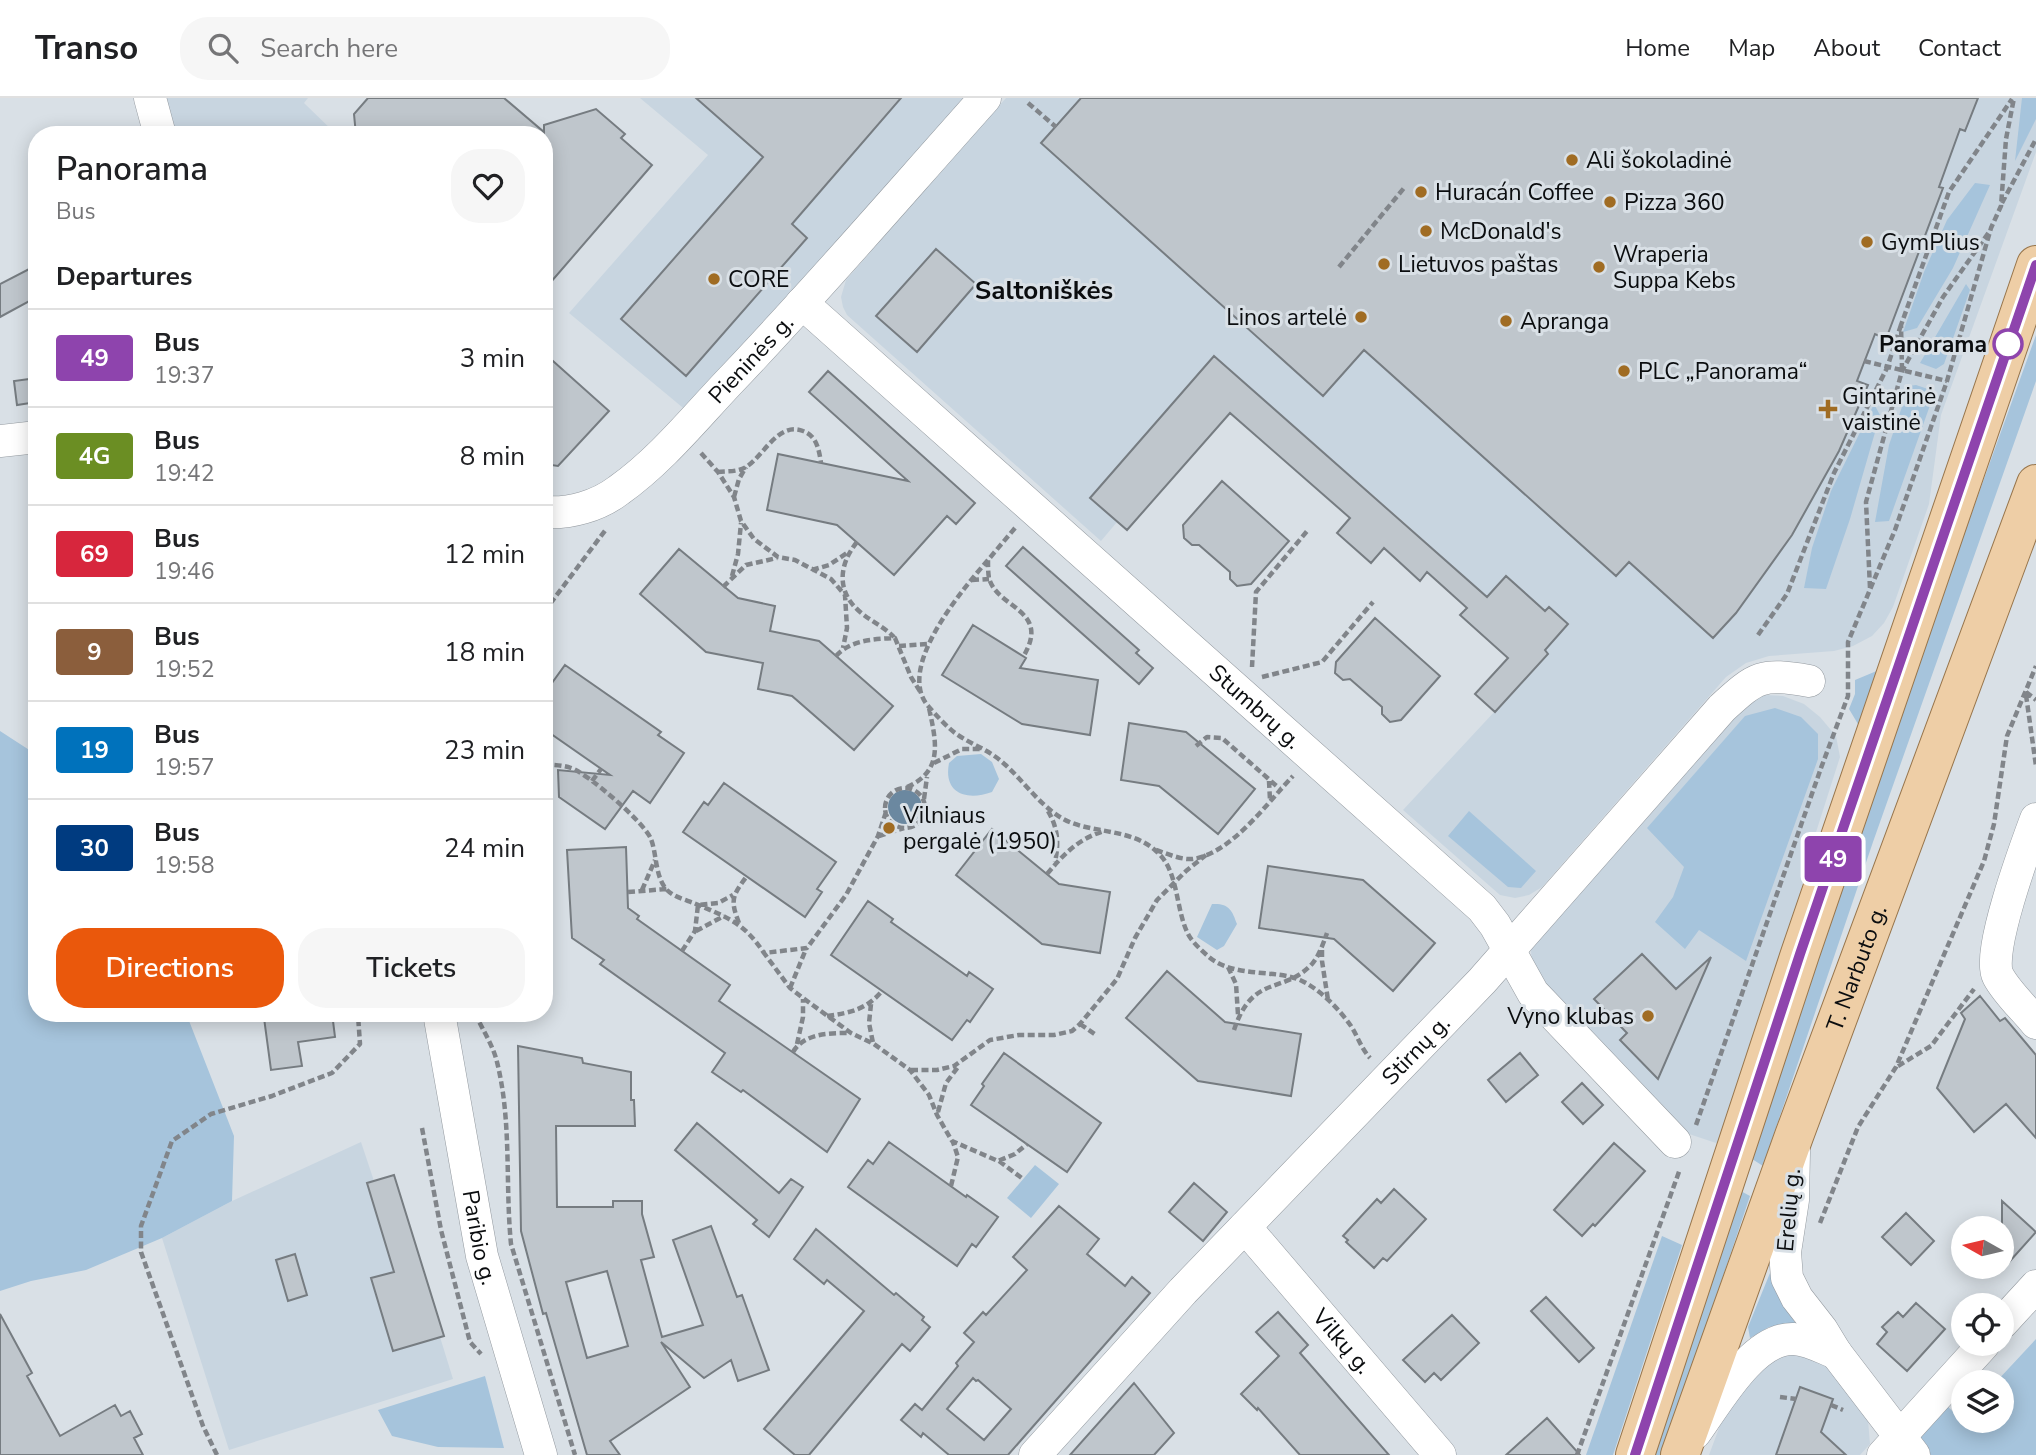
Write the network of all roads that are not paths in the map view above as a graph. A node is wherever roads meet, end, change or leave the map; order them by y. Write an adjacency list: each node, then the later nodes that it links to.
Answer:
1 (150, 98): 3 (street)
2 (985, 98): 5 (street, Pieninės g.)
3 (158, 126)
4 (2036, 265): 27 (main road)
5 (803, 303): 9 (street, Pieninės g.); 12 (street, Stumbrų g.)
6 (28, 438): 7 (street)
7 (0, 441)
8 (2036, 484): 15 (main road, T. Narbuto g.)
9 (553, 512)
10 (1809, 681): 12 (street, Stirnų g.)
11 (2036, 819): 14 (street)
12 (1509, 949): 16 (street, Stumbrų g.); 17 (street, Stirnų g.)
13 (441, 1022): 24 (street, Paribio g.)
14 (2036, 1023)
15 (1794, 1136): 20 (street, Erelių g.); 23 (main road, T. Narbuto g.)
16 (1684, 1144)
17 (1245, 1227): 25 (street, Stirnų g.); 26 (street, Vilkų g.)
18 (2036, 1286): 19 (street)
19 (2014, 1310)
20 (1836, 1353): 22 (street, Erelių g.); 23 (street)
21 (1974, 1356): 22 (street)
22 (1899, 1449)
23 (1681, 1453)
24 (541, 1455)
25 (1035, 1455)
26 (1440, 1455)
27 (1634, 1455)

